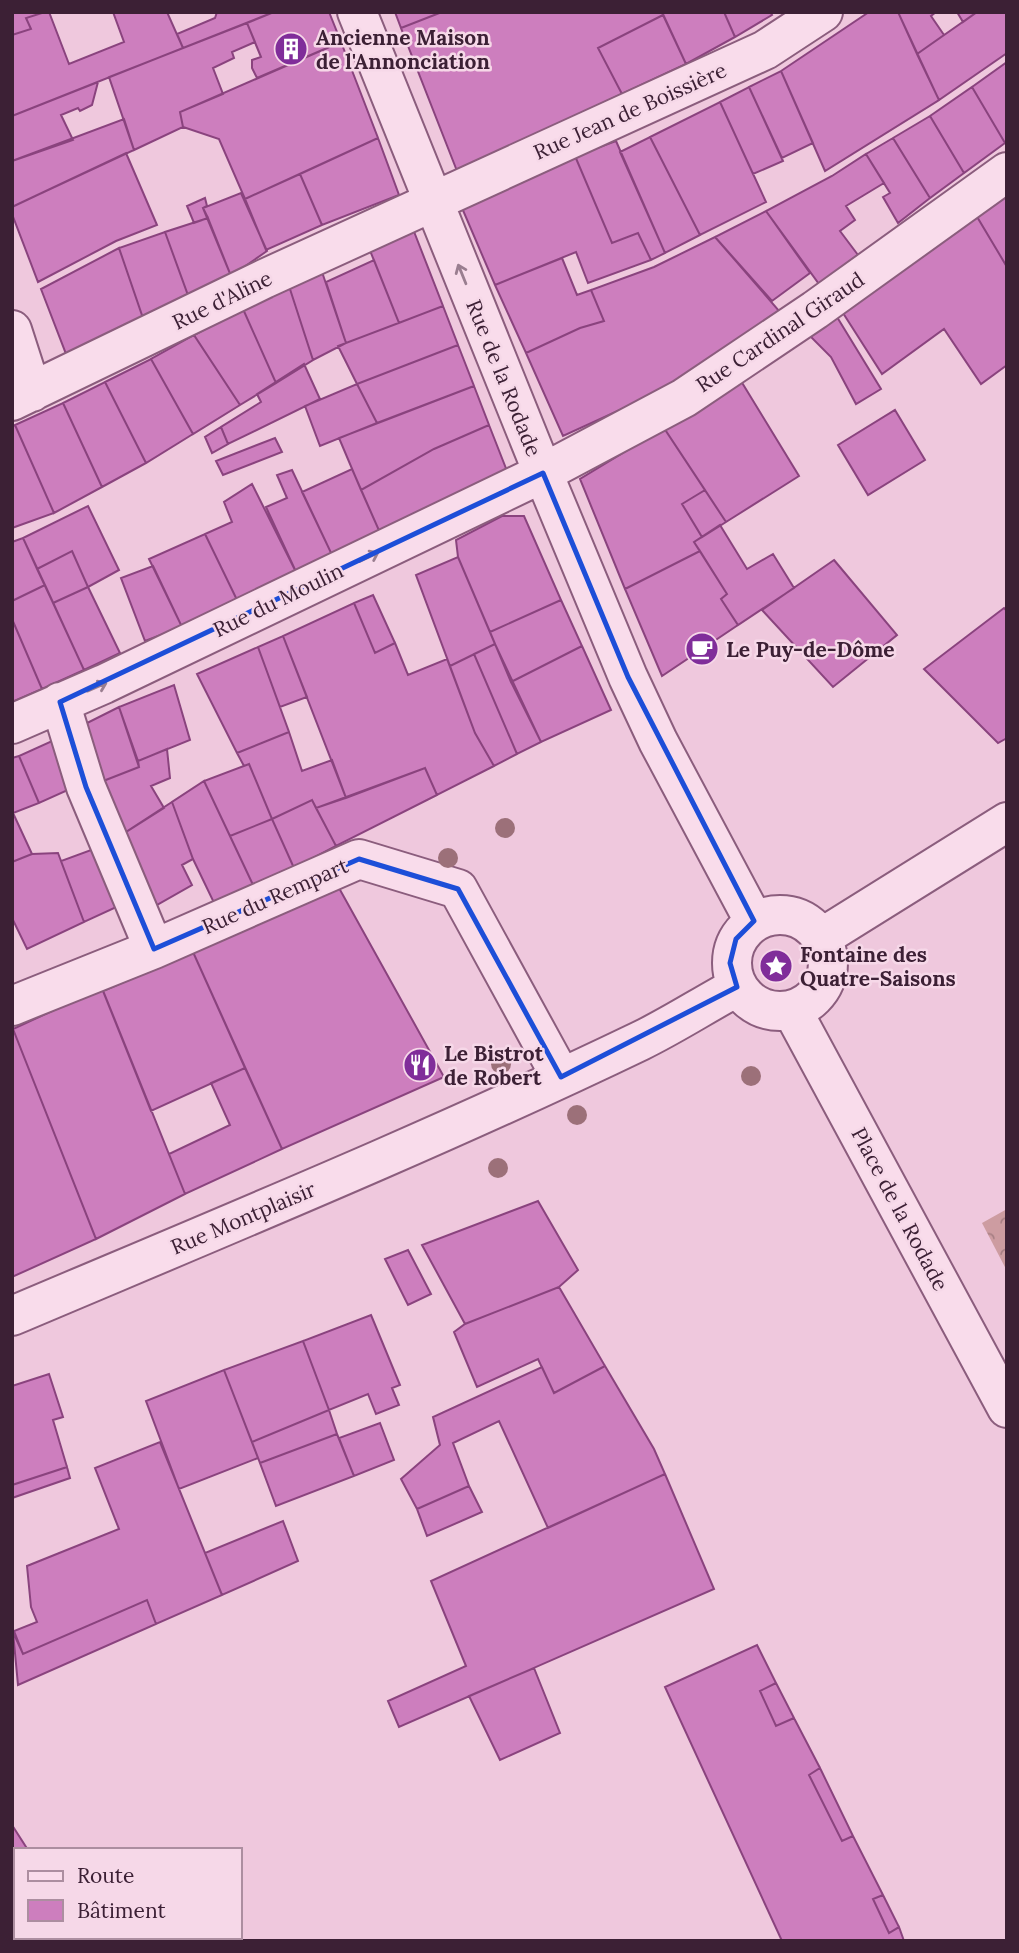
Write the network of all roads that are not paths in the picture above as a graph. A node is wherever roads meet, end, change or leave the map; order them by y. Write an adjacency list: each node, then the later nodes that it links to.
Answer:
1 (357, 12): 4 (street, Rue de la Rodade)
2 (823, 12): 4 (street, Rue Jean de Boissière)
3 (1007, 172): 7 (street, Rue Cardinal Giraud)
4 (433, 201): 6 (street, Rue d'Aline); 7 (street, Rue de la Rodade, one-way to 4)
5 (12, 330): 6 (street)
6 (22, 396)
7 (542, 473): 8 (street, Rue du Moulin, one-way to 7); 11 (street, Rue de la Rodade)
8 (60, 702): 9 (street, Rue du Moulin); 13 (street)
9 (12, 724)
10 (1007, 822): 12 (street)
11 (754, 921): 12 (street); 14 (street)
12 (821, 938): 16 (street)
13 (153, 949): 15 (street, Rue du Rempart); 17 (street, Rue du Rempart)
14 (737, 987): 16 (street); 17 (street)
15 (12, 1006)
16 (792, 1010): 19 (street, Place de la Rodade)
17 (561, 1077): 18 (street, Rue Montplaisir)
18 (12, 1316)
19 (1007, 1408)

